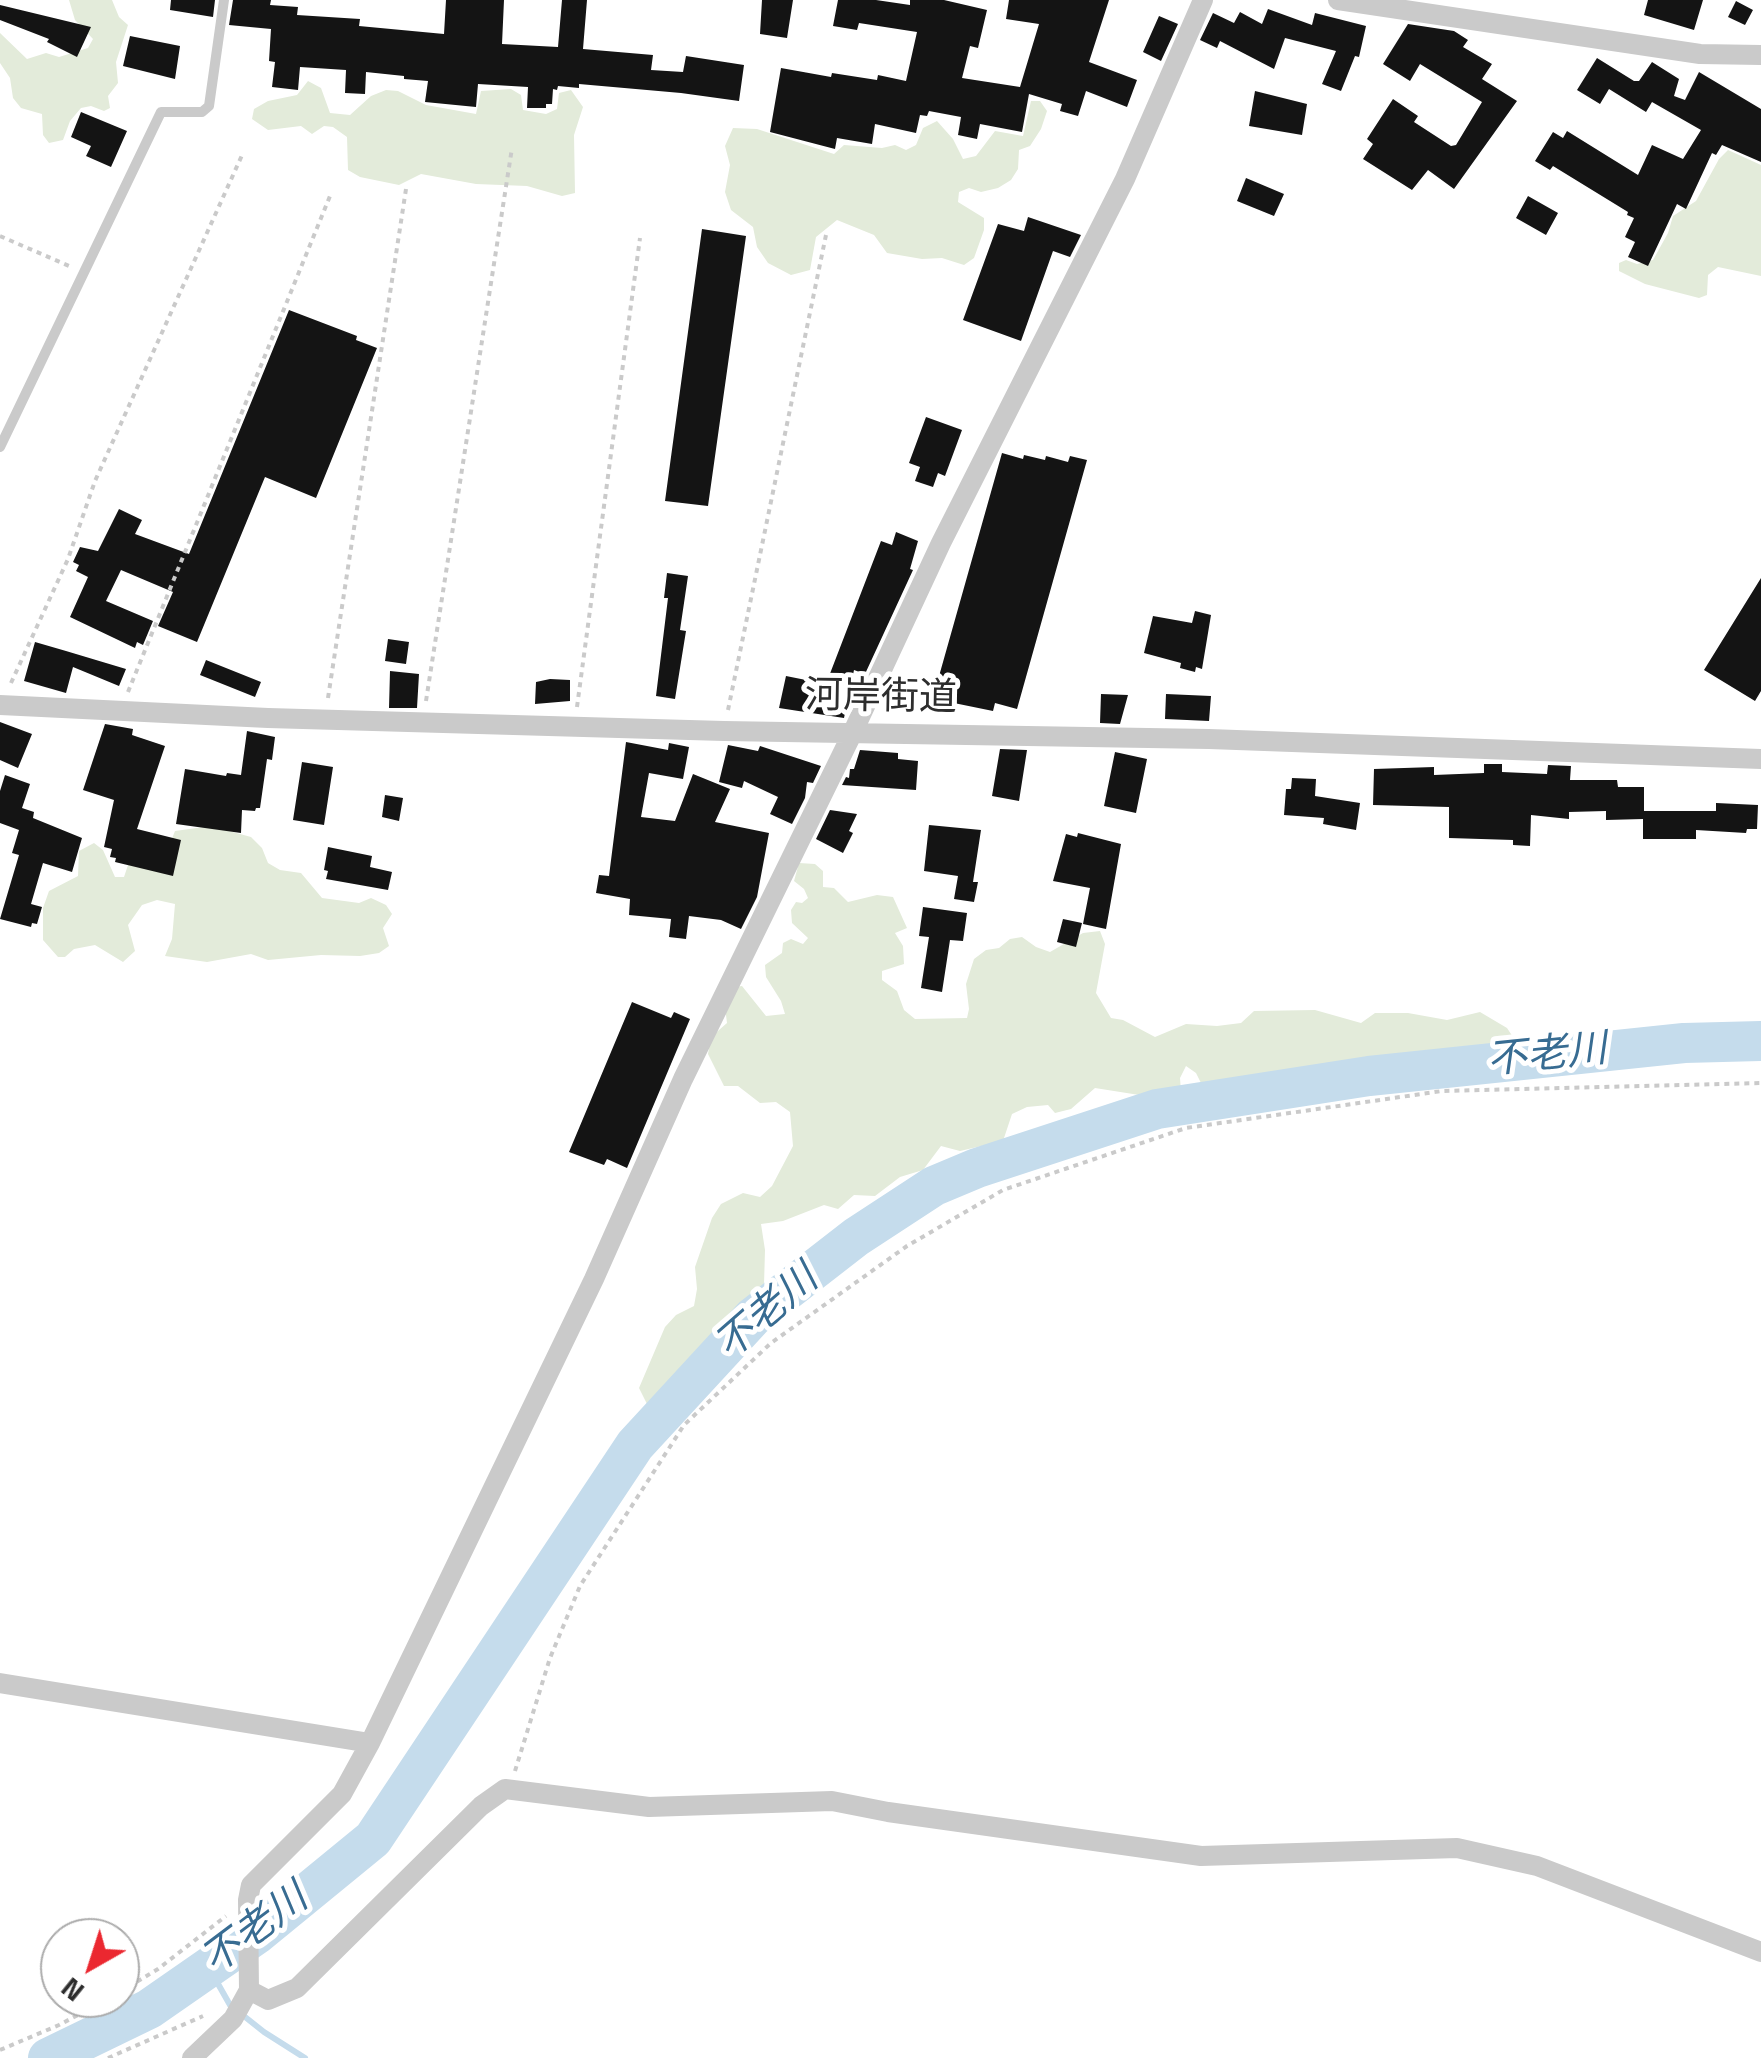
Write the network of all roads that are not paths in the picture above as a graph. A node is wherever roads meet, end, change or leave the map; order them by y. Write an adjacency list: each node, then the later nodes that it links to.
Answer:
1 (224, 0): 5 (lane)
2 (1203, 0): 7 (street)
3 (1338, 0): 4 (street)
4 (1761, 55)
5 (0, 447)
6 (0, 705): 7 (street, 河岸街道)
7 (852, 734): 8 (street, 河岸街道); 10 (street)
8 (1761, 758)
9 (0, 1682): 10 (street)
10 (370, 1743): 12 (street)
11 (1761, 1952): 12 (street)
12 (249, 1990): 13 (street)
13 (192, 2058)

